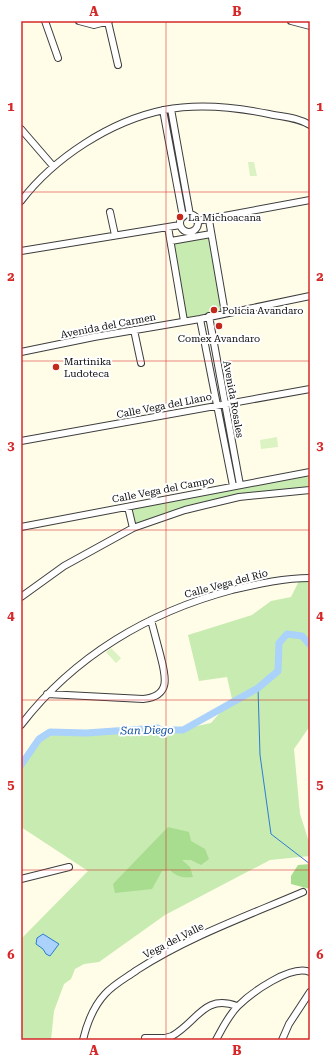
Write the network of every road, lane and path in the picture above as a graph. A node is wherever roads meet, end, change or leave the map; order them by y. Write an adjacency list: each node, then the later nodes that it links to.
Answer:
1 (45, 21): 6 (street)
2 (79, 21): 3 (street)
3 (108, 21): 7 (street)
4 (291, 21): 5 (street)
5 (310, 26)
6 (58, 58)
7 (118, 65)
8 (172, 109): 9 (street); 10 (street); 12 (street)
9 (163, 110): 12 (street); 13 (street)
10 (310, 124)
11 (21, 129): 13 (street)
12 (177, 165): 17 (street); 18 (street)
13 (53, 166): 15 (street)
14 (310, 200): 19 (street)
15 (21, 202)
16 (110, 212): 24 (street)
17 (190, 215): 18 (street); 20 (street)
18 (183, 217): 21 (street)
19 (209, 220): 20 (street); 23 (street)
20 (197, 221): 25 (street)
21 (180, 225): 22 (street); 25 (street)
22 (168, 227): 24 (street); 26 (street)
23 (211, 234): 25 (street); 29 (street)
24 (115, 235): 27 (street)
25 (191, 235): 26 (street)
26 (171, 241): 32 (street)
27 (21, 251)
28 (310, 296): 29 (street)
29 (225, 313): 30 (street)
30 (209, 316): 31 (street); 37 (street, Avenida Rosales)
31 (200, 319): 32 (street, Avenida del Carmen); 38 (street, Avenida Rosales)
32 (184, 321): 33 (street, Avenida del Carmen)
33 (134, 330): 34 (street, Avenida del Carmen); 35 (street)
34 (21, 352)
35 (141, 363)
36 (310, 389): 37 (street, Calle Vega del Llano)
37 (225, 403): 38 (street, Calle Vega del Llano); 41 (street, Avenida Rosales)
38 (218, 405): 39 (street, Calle Vega del Llano); 42 (street, Avenida Rosales)
39 (21, 441)
40 (310, 472): 41 (street, Calle Vega del Campo)
41 (240, 485): 42 (street, Calle Vega del Campo)
42 (233, 486): 44 (street, Calle Vega del Campo)
43 (310, 490): 46 (street)
44 (128, 507): 45 (street, Calle Vega del Campo); 46 (street)
45 (21, 527)
46 (133, 528): 48 (street)
47 (310, 578): 49 (street, Calle Vega del Río)
48 (21, 597)
49 (151, 620): 50 (street, Calle Vega del Río); 50 (street)
50 (47, 694): 52 (street, Calle Vega del Río)
51 (21, 712): 52 (street)
52 (27, 718): 53 (street, Calle Vega del Río)
53 (21, 725)
54 (69, 867): 55 (street)
55 (21, 879)
56 (302, 892): 61 (street, Vega del Valle)
57 (310, 972): 59 (street)
58 (310, 992): 63 (street)
59 (237, 1006): 60 (street); 62 (street)
60 (145, 1038)
61 (83, 1040)
62 (216, 1040)
63 (282, 1040)

